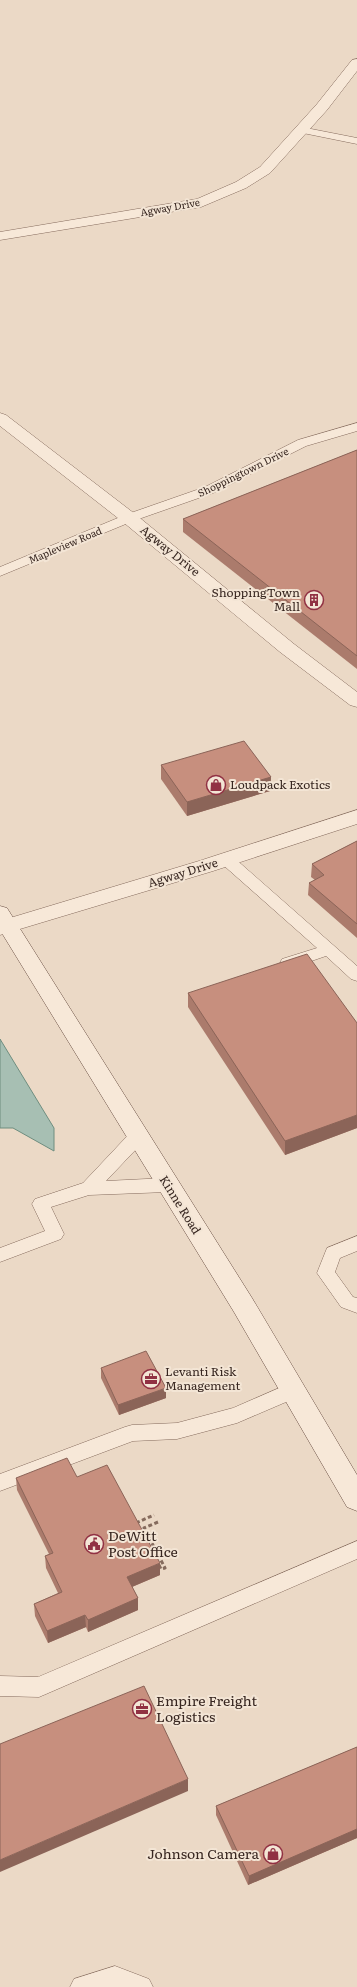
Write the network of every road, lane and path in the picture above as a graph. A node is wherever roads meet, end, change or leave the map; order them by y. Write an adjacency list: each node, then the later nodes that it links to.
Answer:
1 (357, 63): 2 (street, Agway Drive)
2 (301, 130): 3 (lane); 4 (street, Agway Drive)
3 (357, 141)
4 (0, 236)
5 (0, 418): 7 (street, Agway Drive)
6 (357, 427): 7 (lane, Shoppingtown Drive)
7 (129, 518): 8 (lane, Mapleview Road); 9 (street, Agway Drive)
8 (0, 572)
9 (357, 701)
10 (357, 817): 11 (street, Agway Drive)
11 (227, 860): 12 (street, Agway Drive); 13 (lane)
12 (2, 922): 16 (street, Kinne Road)
13 (328, 950): 14 (lane); 15 (lane)
14 (275, 967)
15 (357, 975)
16 (137, 1137): 17 (street, Kinne Road); 18 (lane)
17 (167, 1185): 18 (lane); 22 (street, Kinne Road)
18 (89, 1188): 20 (lane)
19 (357, 1243): 21 (lane)
20 (0, 1255)
21 (357, 1306)
22 (293, 1390): 23 (lane); 24 (street, Kinne Road)
23 (0, 1483)
24 (357, 1499)
25 (154, 1515): 26 (path)
26 (158, 1522)
27 (357, 1550): 28 (lane)
28 (0, 1686)
29 (82, 1987): 30 (lane)
30 (141, 1987)

